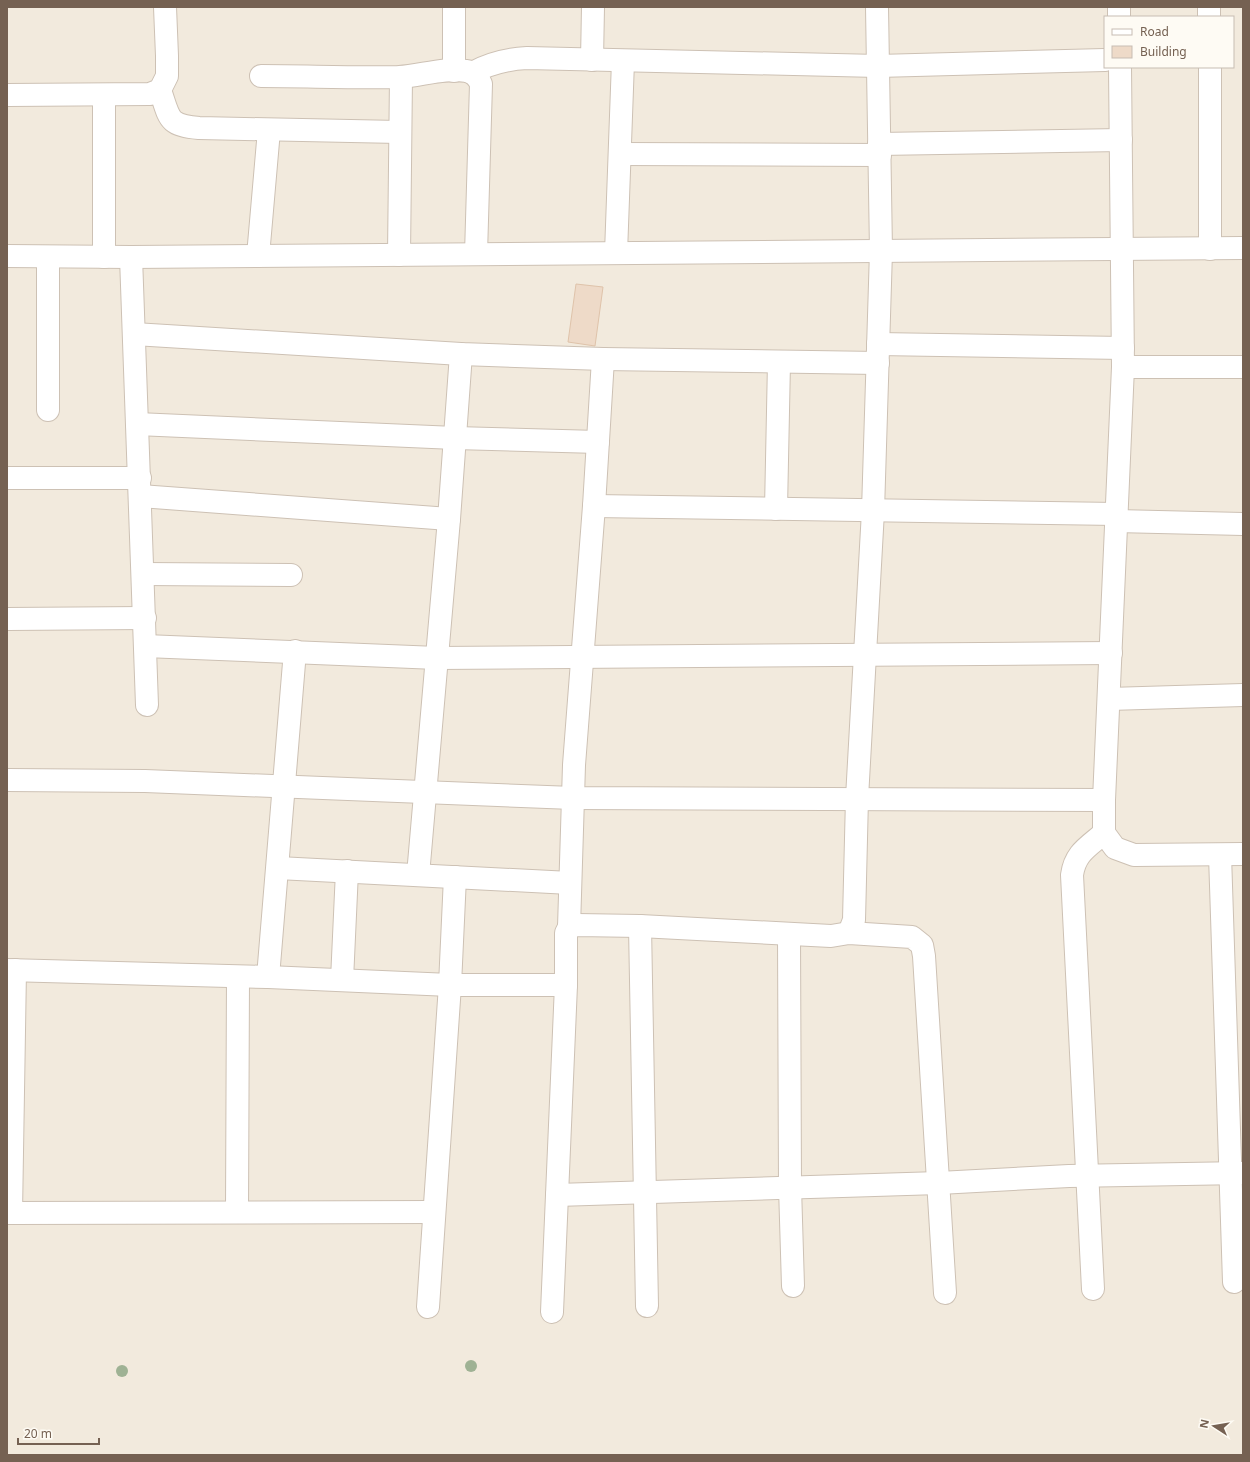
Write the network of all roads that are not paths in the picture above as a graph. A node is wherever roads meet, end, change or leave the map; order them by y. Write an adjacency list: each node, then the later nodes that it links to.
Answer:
1 (165, 7): 14 (street)
2 (454, 7): 11 (street)
3 (593, 7): 5 (street)
4 (877, 7): 8 (street)
5 (592, 60): 7 (street); 11 (street)
6 (1104, 60): 8 (street)
7 (623, 61): 8 (street); 21 (street)
8 (878, 66): 20 (street)
9 (1120, 68): 19 (street)
10 (1210, 68): 24 (street)
11 (463, 72): 13 (street); 27 (street)
12 (261, 76): 13 (street)
13 (400, 77): 18 (street)
14 (160, 90): 15 (street); 17 (street)
15 (104, 94): 16 (street); 32 (street)
16 (7, 95)
17 (269, 130): 18 (street); 30 (street)
18 (399, 132): 28 (street)
19 (1121, 140): 20 (street); 23 (street)
20 (880, 150): 21 (street); 25 (street)
21 (620, 154): 26 (street)
22 (1243, 248): 24 (street)
23 (1122, 249): 24 (street); 25 (street); 37 (street)
24 (1210, 249)
25 (881, 251): 26 (street); 36 (street)
26 (616, 253): 27 (street)
27 (476, 254): 28 (street)
28 (399, 255): 30 (street)
29 (7, 256): 31 (street)
30 (258, 256): 33 (street)
31 (48, 257): 32 (street); 41 (street)
32 (104, 257): 33 (street)
33 (131, 257): 34 (street)
34 (134, 334): 35 (street); 42 (street)
35 (461, 354): 38 (street); 43 (street)
36 (878, 354): 37 (street); 39 (street); 49 (street)
37 (1122, 358): 40 (street); 50 (street)
38 (603, 359): 39 (street); 44 (street)
39 (779, 362): 48 (street)
40 (1243, 367)
41 (48, 410)
42 (138, 424): 43 (street); 46 (street)
43 (455, 438): 44 (street); 51 (street)
44 (598, 442): 47 (street)
45 (7, 478): 46 (street)
46 (140, 487): 51 (street); 53 (street)
47 (594, 506): 48 (street); 62 (street)
48 (776, 510): 49 (street)
49 (873, 511): 50 (street); 60 (street)
50 (1116, 518): 52 (street); 59 (street)
51 (449, 520): 61 (street)
52 (1243, 524)
53 (143, 574): 54 (street); 55 (street)
54 (292, 575)
55 (145, 618): 56 (street); 57 (street)
56 (7, 619)
57 (145, 646): 58 (street); 65 (street)
58 (295, 651): 61 (street); 67 (street)
59 (1111, 653): 60 (street); 64 (street)
60 (865, 655): 62 (street); 70 (street)
61 (437, 658): 62 (street); 68 (street)
62 (583, 658): 69 (street)
63 (1243, 695): 64 (street)
64 (1109, 699): 71 (street)
65 (147, 705)
66 (7, 780): 67 (street)
67 (284, 788): 68 (street); 75 (street)
68 (425, 792): 69 (street); 77 (street)
69 (573, 798): 70 (street); 79 (street)
70 (857, 798): 71 (street); 82 (street)
71 (1104, 800): 72 (street)
72 (1104, 833): 73 (street); 91 (street)
73 (1220, 854): 74 (street); 90 (street)
74 (1243, 854)
75 (278, 868): 76 (street); 86 (street)
76 (347, 871): 77 (street); 87 (street)
77 (418, 875): 78 (street)
78 (455, 877): 79 (street); 88 (street)
79 (570, 883): 81 (street)
80 (640, 926): 81 (street); 83 (street); 94 (street)
81 (569, 927): 89 (street)
82 (849, 933): 83 (street); 92 (street)
83 (789, 934): 93 (street)
84 (11, 970): 85 (street); 98 (street)
85 (238, 976): 86 (street); 96 (street)
86 (268, 977): 87 (street)
87 (342, 980): 88 (street)
88 (450, 985): 89 (street); 97 (street)
89 (566, 986): 95 (street)
90 (1237, 1173): 91 (street); 99 (street)
91 (1087, 1176): 92 (street); 101 (street)
92 (939, 1183): 93 (street); 102 (street)
93 (790, 1187): 94 (street); 100 (street)
94 (646, 1192): 95 (street); 103 (street)
95 (557, 1196): 105 (street)
96 (237, 1212): 97 (street); 98 (street)
97 (434, 1212): 104 (street)
98 (9, 1213)
99 (1234, 1282)
100 (793, 1286)
101 (1093, 1289)
102 (945, 1293)
103 (647, 1306)
104 (428, 1307)
105 (552, 1312)

